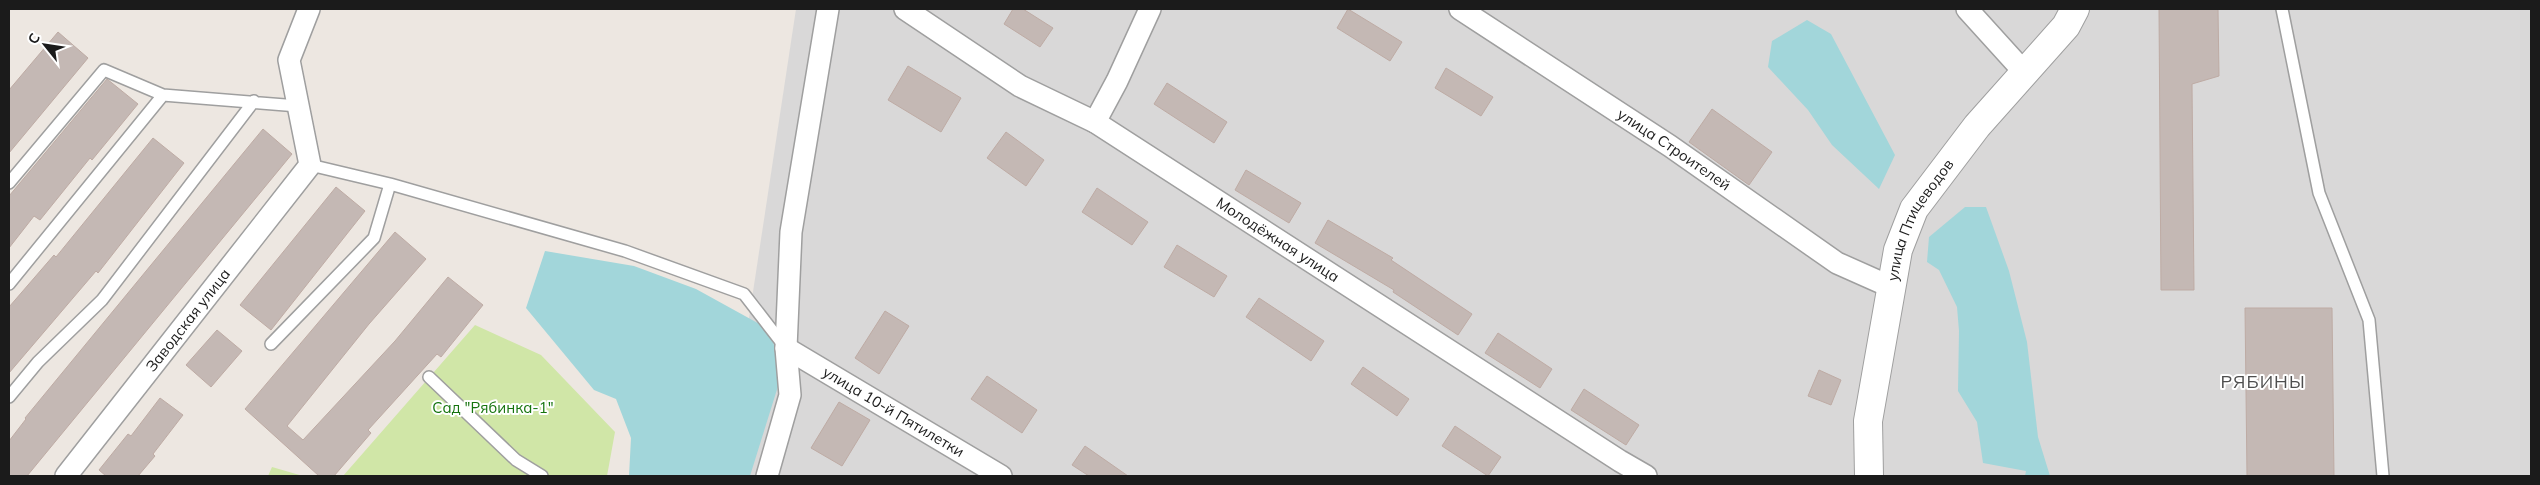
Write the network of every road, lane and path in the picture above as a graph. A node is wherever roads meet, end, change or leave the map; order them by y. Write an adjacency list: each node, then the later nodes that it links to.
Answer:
1 (309, 9): 12 (street)
2 (828, 9): 20 (street)
3 (905, 9): 13 (street, Молодёжная улица)
4 (1150, 9): 13 (street)
5 (1461, 9): 18 (street, улица Строителей)
6 (1968, 9): 9 (street)
7 (2075, 9): 9 (street, улица Птицеводов)
8 (2282, 9): 29 (lane)
9 (2025, 73): 18 (street, улица Птицеводов)
10 (163, 95): 11 (lane); 15 (lane); 17 (lane)
11 (254, 101): 12 (lane); 22 (lane)
12 (298, 106): 14 (street)
13 (1095, 122): 27 (street, Молодёжная улица)
14 (310, 165): 16 (lane); 23 (street, Заводская улица)
15 (9, 183)
16 (390, 184): 19 (lane); 20 (lane)
17 (9, 284)
18 (1891, 287): 28 (street, улица Птицеводов)
19 (271, 344)
20 (786, 348): 25 (street); 26 (street, улица 10-й Пятилетки)
21 (429, 377): 24 (lane)
22 (9, 397)
23 (66, 476)
24 (542, 476)
25 (768, 476)
26 (1001, 476)
27 (1646, 476)
28 (1869, 476)
29 (2383, 476)

